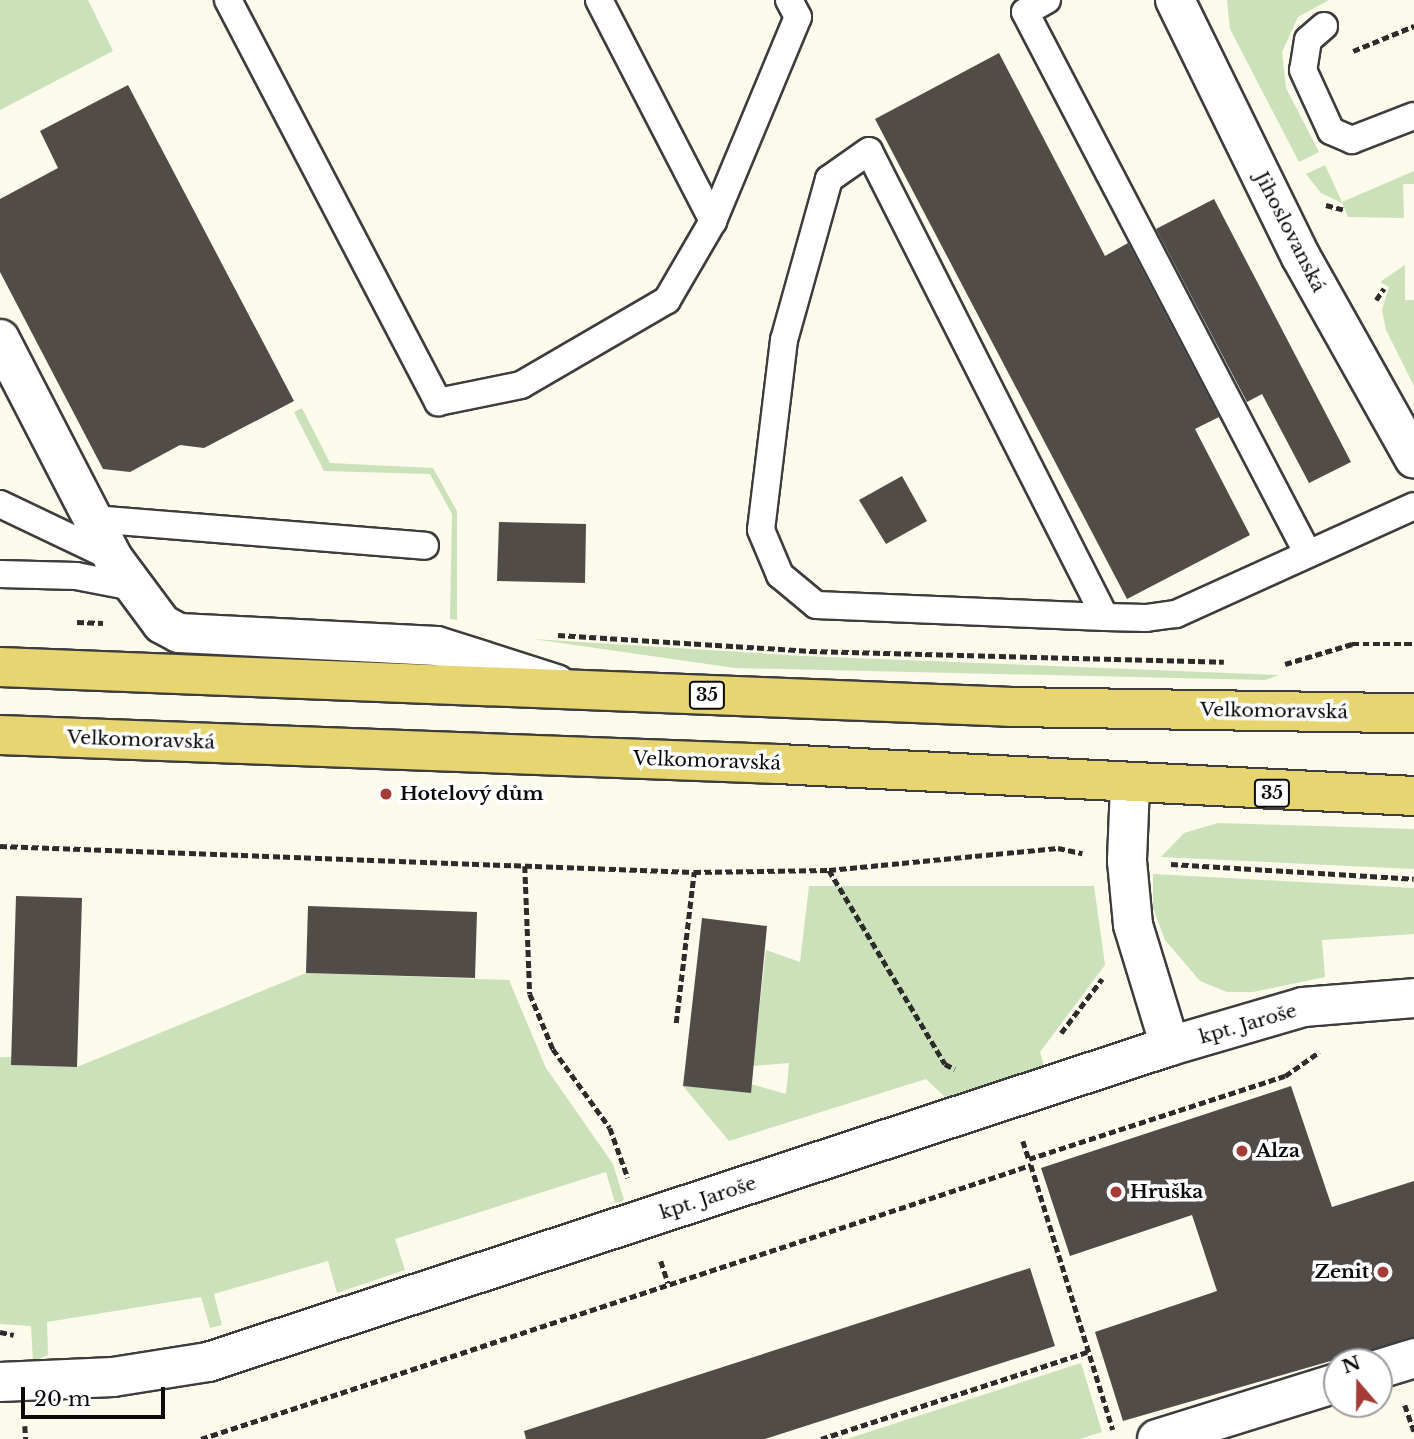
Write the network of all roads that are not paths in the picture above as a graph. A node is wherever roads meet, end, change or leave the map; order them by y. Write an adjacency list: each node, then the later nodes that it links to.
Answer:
1 (228, 0): 8 (lane)
2 (599, 0): 8 (lane)
3 (789, 0): 8 (lane)
4 (1047, 0): 15 (lane)
5 (1175, 0): 10 (street, Jihoslovanská)
6 (1324, 26): 7 (lane)
7 (1414, 116)
8 (713, 221)
9 (0, 339): 13 (street)
10 (1414, 458)
11 (0, 504): 17 (lane)
12 (1414, 506): 15 (lane)
13 (93, 519): 14 (lane); 17 (street)
14 (425, 546)
15 (1308, 554): 18 (lane)
16 (0, 574): 17 (lane)
17 (131, 585): 20 (street)
18 (1105, 617): 18 (lane)
19 (0, 667): 20 (main road, Velkomoravská / 35)
20 (579, 691): 21 (main road, Velkomoravská / 35)
21 (1414, 713)
22 (15, 735): 23 (street); 24 (main road, Velkomoravská / 35)
23 (0, 757)
24 (1130, 785): 25 (main road, Velkomoravská / 35); 27 (street)
25 (1414, 796)
26 (1414, 998): 27 (street, kpt. Jaroše)
27 (1170, 1046): 30 (street, kpt. Jaroše)
28 (1414, 1358): 29 (street)
29 (1393, 1365)
30 (0, 1382)
31 (1323, 1387): 32 (street)
32 (1157, 1439)

